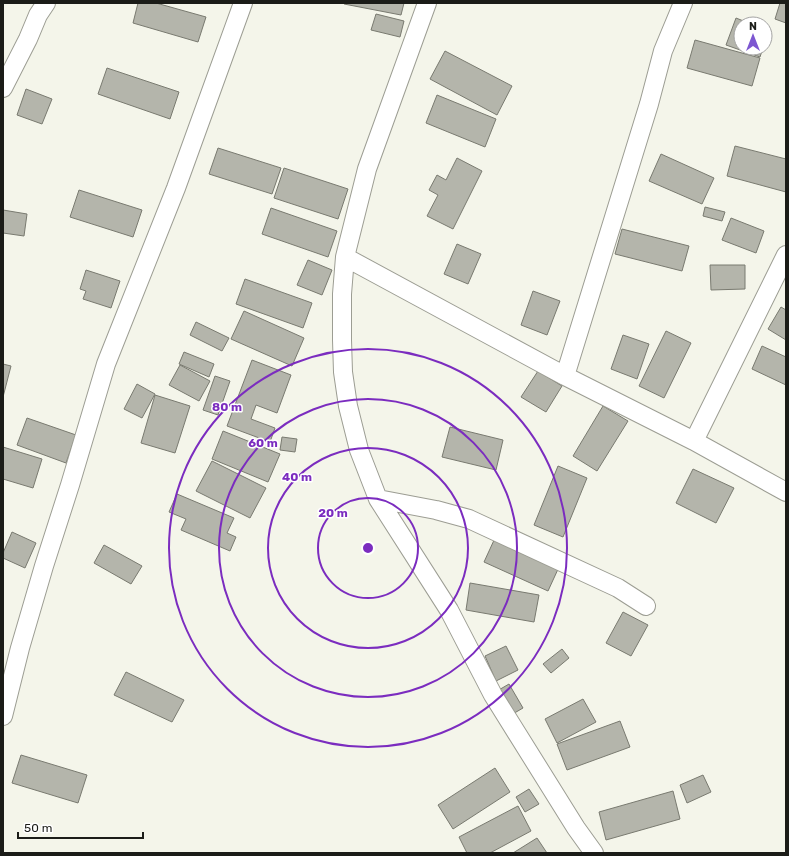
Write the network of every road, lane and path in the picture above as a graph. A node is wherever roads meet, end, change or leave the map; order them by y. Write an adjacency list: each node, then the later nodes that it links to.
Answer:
1 (46, 3): 5 (street)
2 (243, 3): 13 (street)
3 (427, 3): 7 (street)
4 (683, 3): 8 (street)
5 (3, 88)
6 (786, 255): 9 (street)
7 (345, 257): 8 (street); 11 (street)
8 (565, 376): 9 (street)
9 (694, 441): 10 (street)
10 (786, 492)
11 (378, 499): 12 (street); 14 (street)
12 (646, 606)
13 (3, 716)
14 (594, 853)

